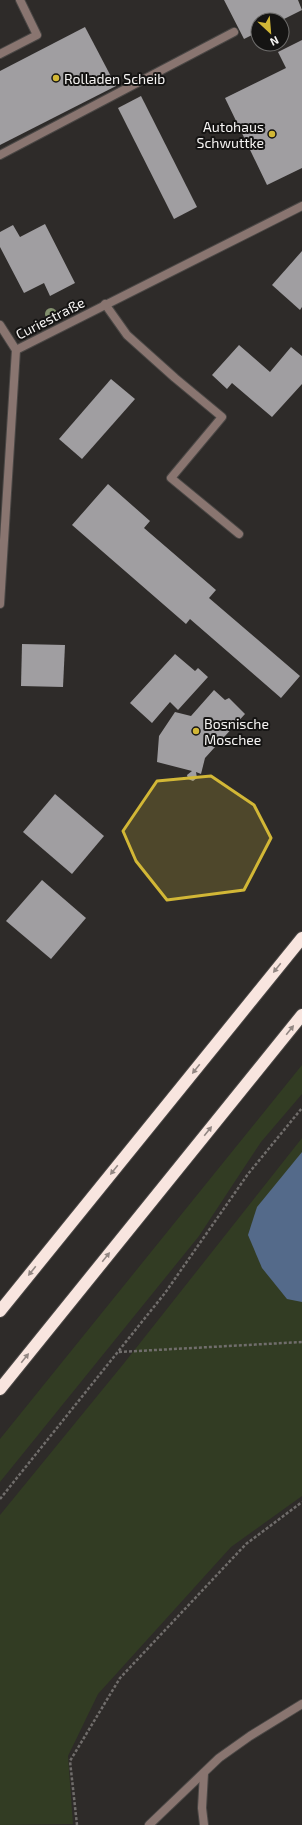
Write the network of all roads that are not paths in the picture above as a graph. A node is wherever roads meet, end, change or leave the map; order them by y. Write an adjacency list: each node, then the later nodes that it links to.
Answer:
1 (20, 0): 3 (street)
2 (234, 32): 4 (street)
3 (0, 54)
4 (0, 155)
5 (302, 206): 6 (street, Curiestraße)
6 (105, 304): 8 (street, Curiestraße); 9 (street)
7 (0, 325): 8 (street)
8 (16, 350): 10 (street, Curiestraße)
9 (239, 534)
10 (0, 604)
11 (302, 938): 13 (highway, one-way to 13)
12 (302, 1015): 14 (highway, one-way to 12)
13 (0, 1311)
14 (0, 1389)
15 (302, 1704): 16 (street)
16 (204, 1773): 17 (street); 18 (street)
17 (149, 1825)
18 (204, 1825)

